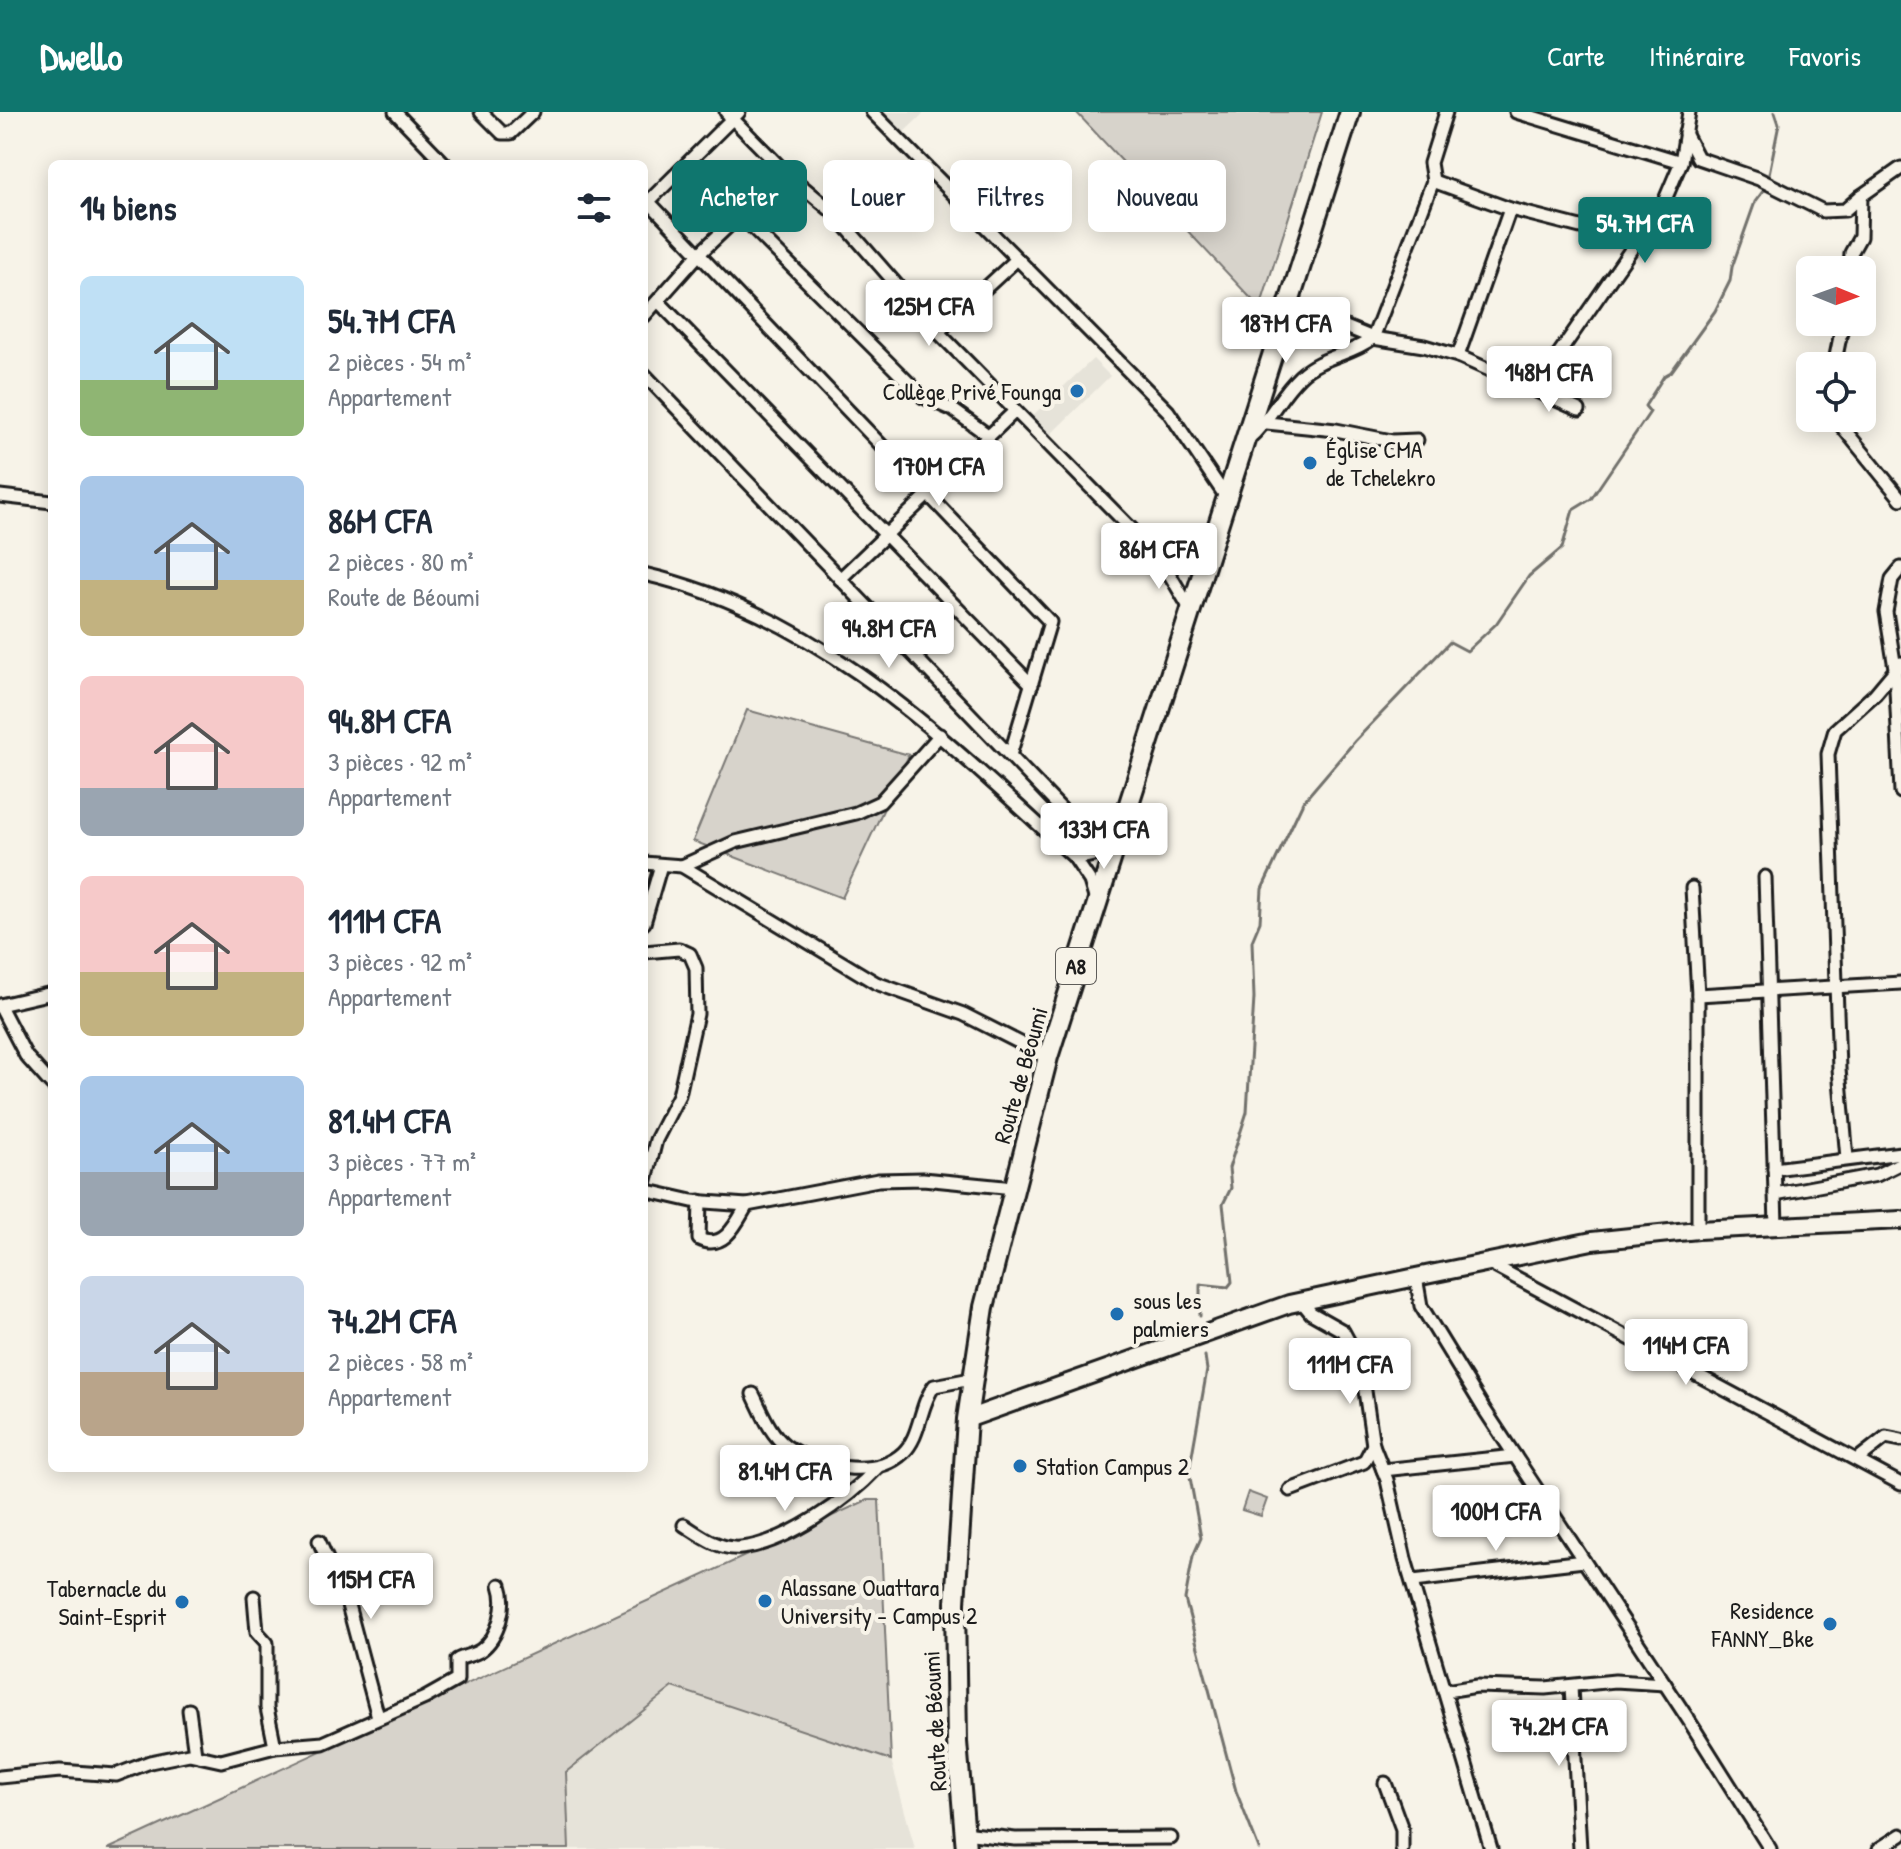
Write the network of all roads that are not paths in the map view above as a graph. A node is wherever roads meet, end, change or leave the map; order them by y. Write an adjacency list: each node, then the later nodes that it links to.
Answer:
1 (395, 112): 11 (street)
2 (481, 112): 3 (street)
3 (533, 112)
4 (872, 112): 26 (street)
5 (1350, 112): 28 (main road, Route de Béoumi / A8)
6 (1446, 112): 15 (street)
7 (1516, 112): 13 (street)
8 (1689, 112): 10 (street)
9 (732, 114): 12 (street); 18 (street)
10 (1685, 132): 13 (street); 17 (street)
11 (441, 160)
12 (774, 160)
13 (1681, 162): 23 (street)
14 (1901, 168): 17 (street)
15 (1433, 181): 20 (street); 31 (street)
16 (807, 190): 30 (street)
17 (1861, 196): 25 (street)
18 (648, 203)
19 (648, 205): 24 (street)
20 (1510, 209): 23 (street); 32 (street)
21 (722, 232): 24 (street)
22 (757, 232): 39 (street)
23 (1639, 242): 34 (street)
24 (699, 254): 27 (street); 42 (street)
25 (1851, 256)
26 (1016, 260): 30 (street); 44 (street)
27 (658, 301): 29 (street); 47 (street)
28 (1289, 304): 31 (street); 41 (main road, Route de Béoumi / A8)
29 (648, 312)
30 (938, 332): 36 (street)
31 (1373, 338): 32 (street); 37 (street)
32 (1458, 356): 34 (street)
33 (648, 378): 52 (street)
34 (1535, 388): 35 (street)
35 (1579, 410)
36 (1014, 412): 39 (street); 48 (street)
37 (1267, 423): 40 (street); 41 (street)
38 (1846, 432): 45 (street)
39 (989, 436): 42 (street)
40 (1417, 440)
41 (1244, 443): 44 (main road, Route de Béoumi / A8)
42 (927, 495): 47 (street); 55 (street)
43 (0, 496): 46 (street)
44 (1226, 497): 49 (main road, Route de Béoumi / A8)
45 (1901, 499)
46 (48, 502)
47 (886, 537): 52 (street); 55 (street)
48 (1160, 558): 49 (street); 53 (street)
49 (1204, 561): 53 (main road, Route de Béoumi / A8)
50 (1901, 568): 54 (street)
51 (648, 575): 56 (street)
52 (840, 579): 57 (street)
53 (1189, 607): 59 (main road, Route de Béoumi / A8)
54 (1898, 665): 58 (street); 70 (street)
55 (1032, 685): 57 (street)
56 (940, 735): 60 (street); 63 (street)
57 (1011, 752): 60 (street)
58 (1901, 792)
59 (1112, 851): 60 (street); 66 (main road, Route de Béoumi / A8)
60 (1075, 858): 66 (street)
61 (648, 863): 62 (street)
62 (661, 865): 63 (street); 67 (street)
63 (682, 866): 75 (street)
64 (1765, 877): 71 (street)
65 (1692, 888): 73 (street)
66 (1096, 902): 75 (main road, Route de Béoumi / A8)
67 (648, 909)
68 (648, 952): 81 (street)
69 (1901, 983): 70 (street)
70 (1836, 987): 71 (street); 78 (street)
71 (1768, 993): 73 (street); 80 (street)
72 (48, 994): 74 (street)
73 (1698, 995): 89 (street)
74 (0, 1005): 76 (street)
75 (1048, 1057): 82 (main road, Route de Béoumi / A8)
76 (48, 1081)
77 (1901, 1153): 78 (street)
78 (1847, 1158): 80 (street)
79 (1901, 1163): 84 (street)
80 (1774, 1169): 84 (street)
81 (648, 1173)
82 (1014, 1188): 86 (street); 93 (main road, Route de Béoumi / A8)
83 (648, 1190): 85 (street)
84 (1775, 1194): 88 (street)
85 (700, 1201): 86 (street); 86 (street)
86 (747, 1205)
87 (1901, 1220): 88 (main road)
88 (1776, 1225): 89 (main road)
89 (1698, 1230): 90 (main road)
90 (1486, 1262): 91 (main road); 99 (street)
91 (1416, 1277): 92 (main road); 98 (street)
92 (1302, 1302): 95 (main road); 97 (street)
93 (971, 1379): 95 (main road, Route de Béoumi / A8); 100 (street)
94 (753, 1394): 100 (street)
95 (967, 1419): 121 (main road, Route de Béoumi / A8)
96 (1901, 1440): 99 (street)
97 (1373, 1445): 101 (street); 103 (street)
98 (1515, 1456): 101 (street); 106 (street)
99 (1858, 1459): 102 (street)
100 (878, 1467): 104 (street)
101 (1383, 1470): 107 (street)
102 (1901, 1484)
103 (1290, 1490)
104 (684, 1525)
105 (319, 1541): 114 (street)
106 (1584, 1561): 107 (street); 110 (street)
107 (1413, 1581): 112 (street)
108 (500, 1585): 114 (street)
109 (254, 1597): 115 (street)
110 (1665, 1684): 111 (street); 126 (street)
111 (1571, 1687): 112 (street); 125 (street)
112 (1446, 1691): 124 (street)
113 (189, 1710): 116 (street)
114 (378, 1717): 115 (street)
115 (275, 1747): 116 (street)
116 (195, 1754): 117 (street)
117 (0, 1777)
118 (1385, 1783): 123 (street)
119 (1901, 1835): 127 (street)
120 (1171, 1838): 122 (street)
121 (965, 1841): 122 (street)
122 (1108, 1845)
123 (1402, 1849)
124 (1491, 1849)
125 (1580, 1849)
126 (1770, 1849)
127 (1879, 1849)

